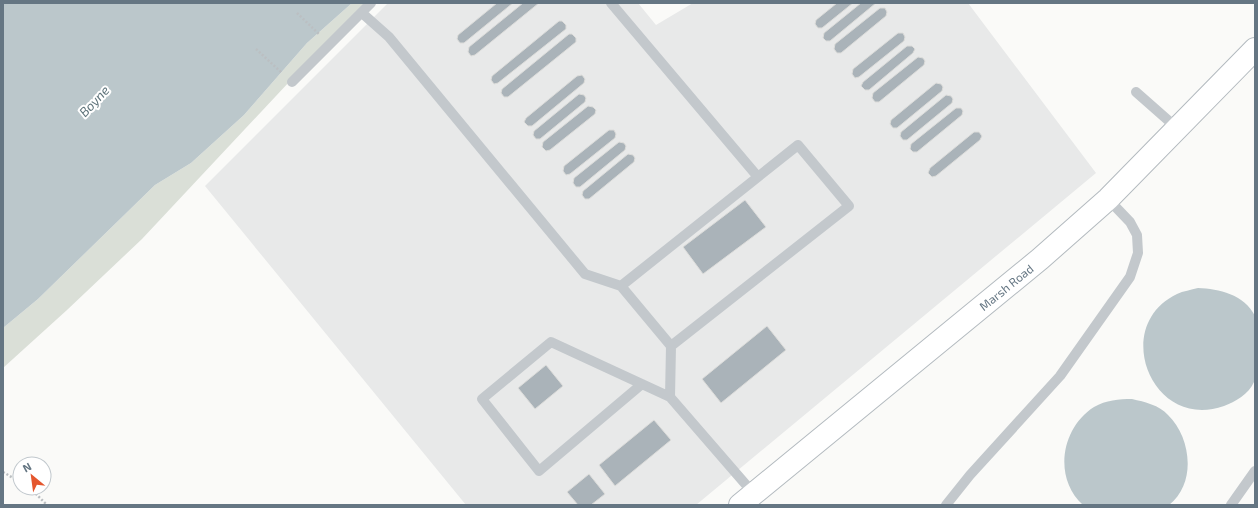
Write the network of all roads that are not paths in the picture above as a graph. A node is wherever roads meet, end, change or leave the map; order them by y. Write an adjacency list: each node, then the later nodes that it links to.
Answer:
1 (371, 3): 3 (lane)
2 (611, 3): 8 (lane)
3 (362, 12): 5 (lane); 10 (lane)
4 (1255, 49): 7 (main road, Marsh Road)
5 (292, 82)
6 (1136, 92): 7 (lane)
7 (1178, 129): 9 (main road, Marsh Road)
8 (758, 177): 10 (lane); 11 (lane)
9 (1108, 199): 15 (main road, Marsh Road); 16 (lane)
10 (621, 286): 11 (lane)
11 (671, 346): 13 (lane)
12 (642, 384): 12 (lane); 13 (lane)
13 (670, 397): 15 (lane)
14 (1255, 471): 17 (lane)
15 (747, 500)
16 (946, 505)
17 (1231, 505)

